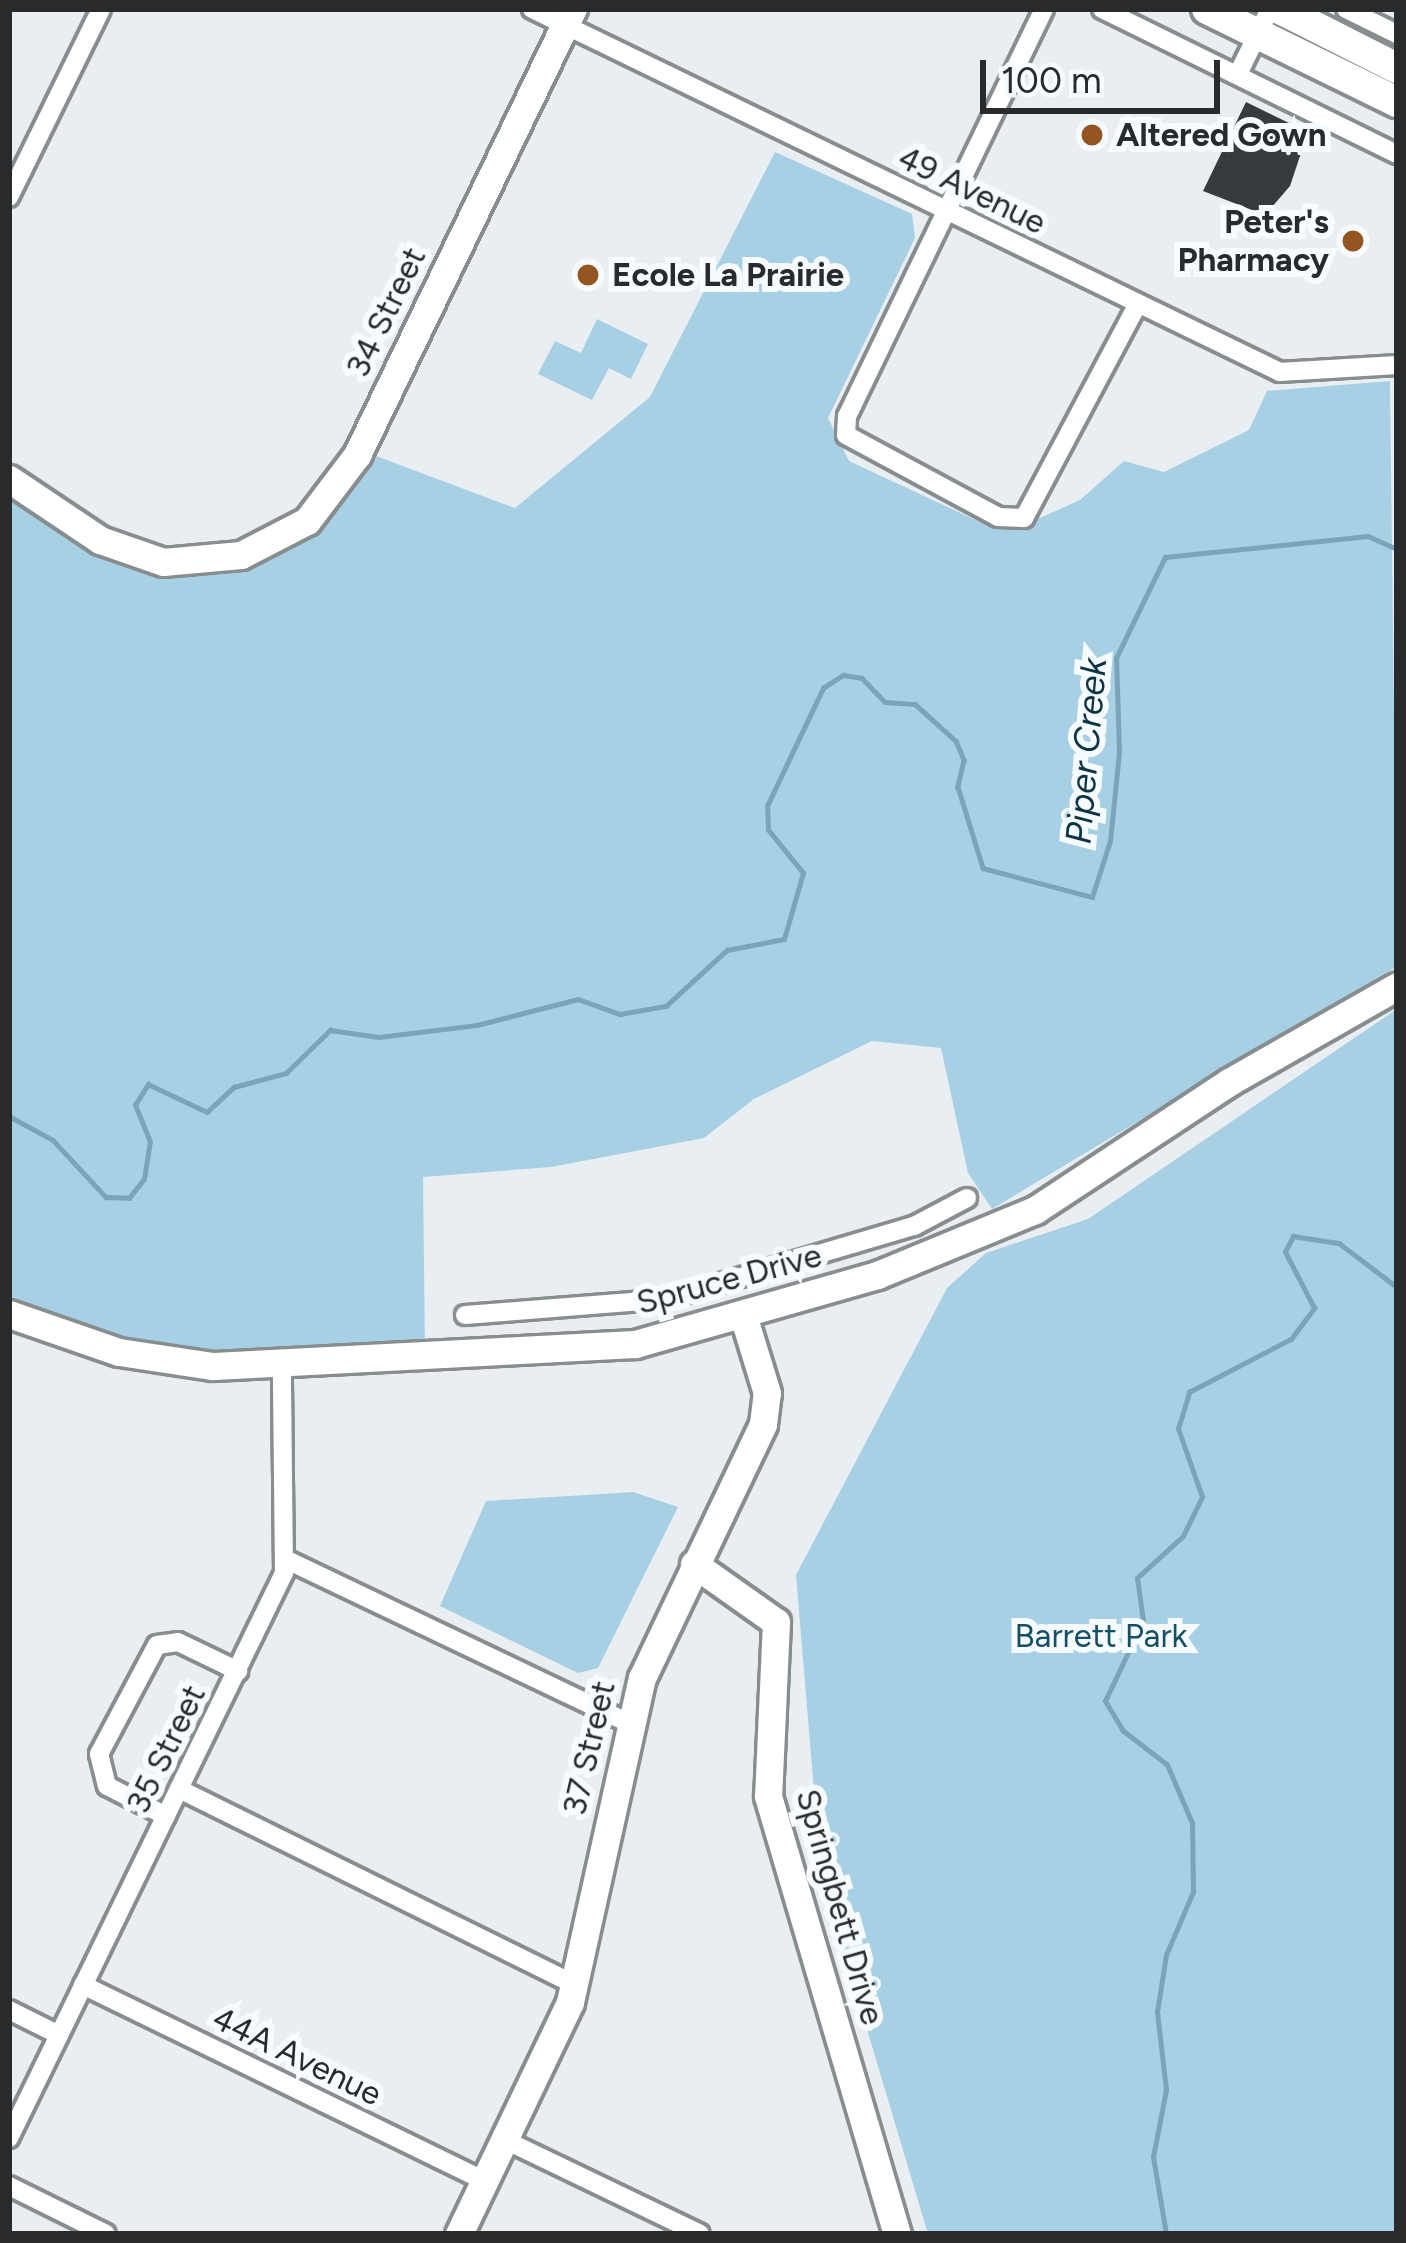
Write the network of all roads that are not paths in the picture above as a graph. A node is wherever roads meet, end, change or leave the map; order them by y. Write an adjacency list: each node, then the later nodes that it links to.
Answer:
1 (101, 9): 15 (street)
2 (532, 9): 8 (street, 49 Avenue)
3 (1044, 9): 16 (street)
4 (1102, 9): 12 (street)
5 (1207, 9): 9 (main road)
6 (1280, 9): 11 (main road)
7 (1346, 9): 10 (street)
8 (569, 17): 16 (street, 49 Avenue); 19 (street, 34 Street)
9 (1264, 21): 12 (street); 13 (main road)
10 (1397, 34)
11 (1397, 68)
12 (1238, 74): 14 (street)
13 (1397, 102)
14 (1397, 154)
15 (9, 197)
16 (946, 210): 17 (street, 49 Avenue); 17 (street)
17 (1138, 304): 18 (street, 49 Avenue)
18 (1397, 365)
19 (9, 479)
20 (1397, 986): 24 (street, Spruce Drive)
21 (967, 1198): 22 (street, Spruce Drive)
22 (734, 1281): 24 (street, 37 Street); 25 (street, Spruce Drive)
23 (9, 1315): 26 (street, Spruce Drive)
24 (743, 1315): 26 (street, Spruce Drive); 28 (street, 37 Street)
25 (466, 1316)
26 (282, 1365): 27 (street, 35 Street)
27 (287, 1560): 29 (street, 35 Street); 30 (street)
28 (694, 1564): 30 (street, 37 Street); 44 (street, Springbett Drive)
29 (238, 1671): 31 (street, 35 Street); 32 (street)
30 (628, 1723): 34 (street, 37 Street)
31 (179, 1789): 32 (street, 35 Street); 34 (street)
32 (166, 1816): 33 (street, 35 Street)
33 (83, 1984): 36 (street, 35 Street); 39 (street, 44A Avenue)
34 (574, 1984): 38 (street, 37 Street)
35 (9, 2010): 36 (street)
36 (59, 2035): 37 (street, 35 Street)
37 (9, 2138)
38 (505, 2140): 39 (street, 37 Street); 43 (street)
39 (485, 2181): 42 (street, 37 Street)
40 (9, 2186): 41 (street)
41 (106, 2234)
42 (459, 2234)
43 (700, 2234)
44 (897, 2234)

